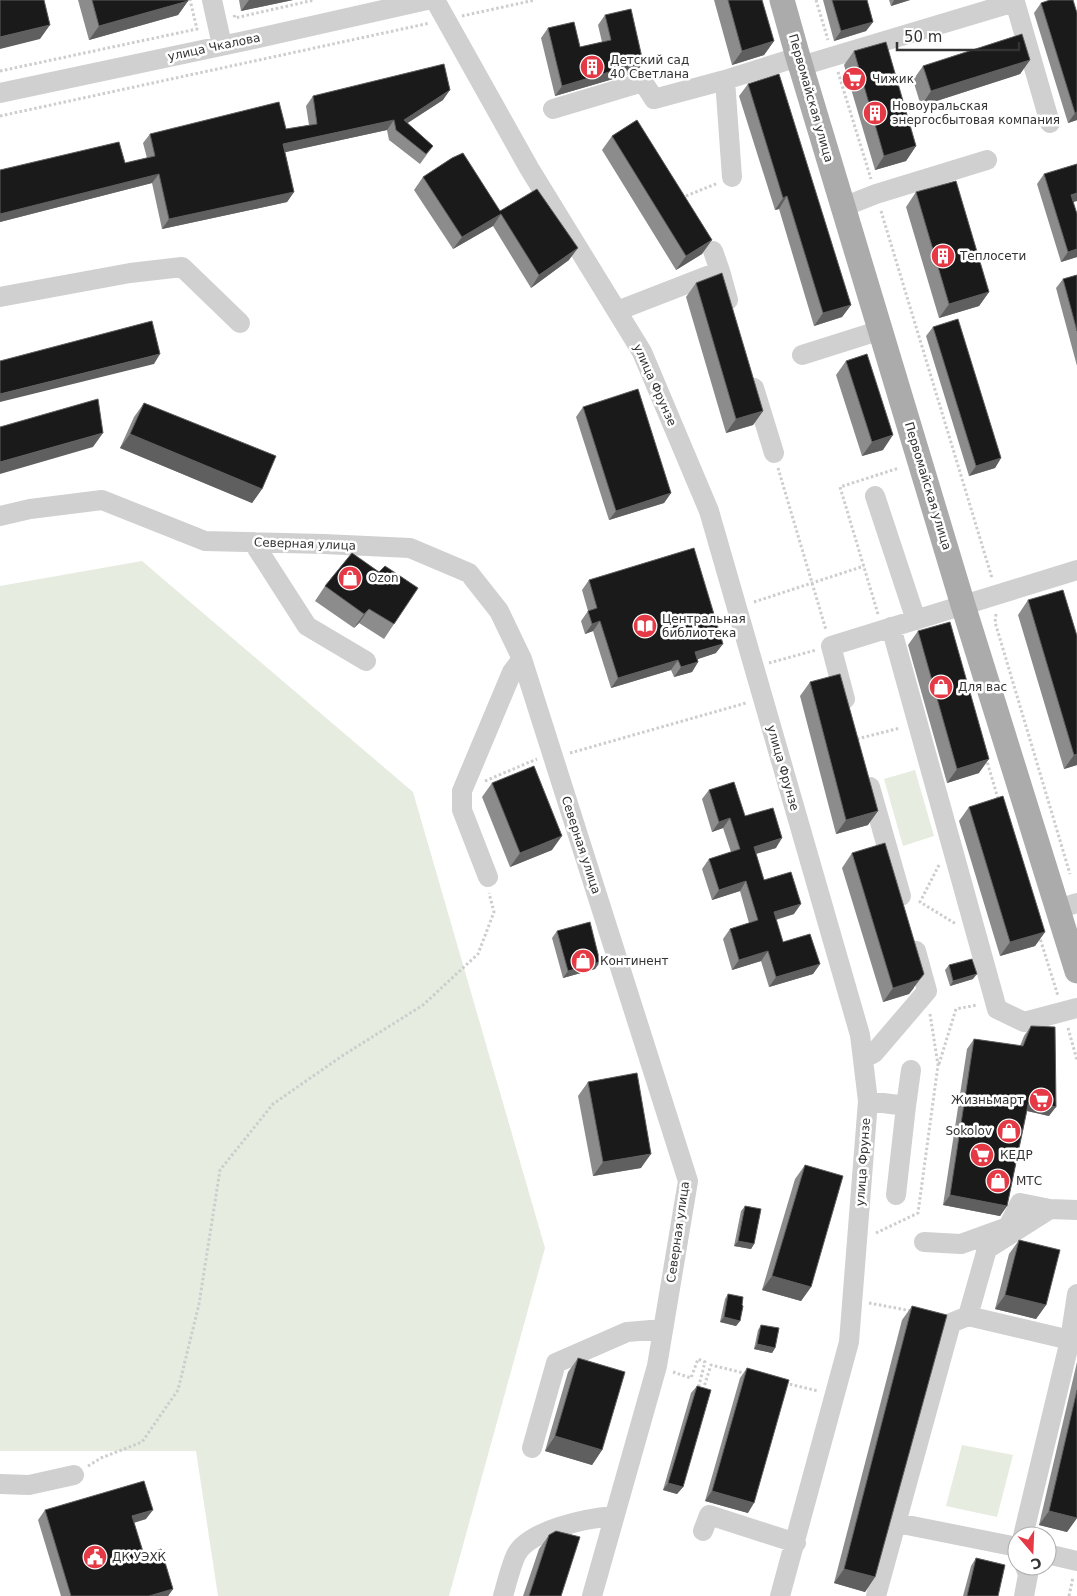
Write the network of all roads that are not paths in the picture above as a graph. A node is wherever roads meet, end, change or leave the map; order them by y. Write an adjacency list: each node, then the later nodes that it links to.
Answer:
1 (212, 0): 5 (street)
2 (428, 0): 5 (street, улица Чкалова)
3 (435, 0): 17 (street, улица Фрунзе)
4 (782, 0): 6 (main road, Первомайская улица)
5 (222, 45): 8 (street, улица Чкалова)
6 (799, 61): 7 (street); 10 (street); 13 (main road, Первомайская улица)
7 (725, 80): 9 (street); 12 (street)
8 (0, 93)
9 (553, 109)
10 (1050, 123)
11 (987, 160): 13 (street)
12 (732, 177)
13 (843, 207): 20 (main road, Первомайская улица)
14 (713, 251): 15 (street)
15 (720, 271): 17 (street); 18 (street)
16 (0, 297): 19 (street)
17 (617, 311): 39 (street, улица Фрунзе)
18 (733, 316)
19 (240, 323)
20 (881, 330): 21 (street); 28 (main road, Первомайская улица)
21 (802, 355)
22 (750, 371): 23 (street)
23 (774, 453)
24 (876, 496): 29 (street)
25 (0, 516): 26 (street, Северная улица)
26 (253, 542): 31 (street, Северная улица); 32 (street)
27 (1077, 570): 28 (street)
28 (963, 606): 29 (street); 36 (main road, Первомайская улица)
29 (916, 620): 30 (street)
30 (887, 628): 33 (street); 38 (street)
31 (522, 659): 35 (street); 49 (street, Северная улица)
32 (366, 661)
33 (857, 740)
34 (865, 767): 39 (street)
35 (488, 877)
36 (1067, 906): 37 (main road, Первомайская улица)
37 (1077, 971)
38 (1077, 1008)
39 (863, 1059): 41 (street, улица Фрунзе)
40 (911, 1070): 42 (street)
41 (868, 1101): 42 (street); 58 (street, улица Фрунзе)
42 (906, 1106): 43 (street)
43 (896, 1195)
44 (1050, 1208): 45 (street); 46 (street); 48 (street)
45 (1077, 1210)
46 (924, 1242)
47 (1077, 1294): 50 (street)
48 (968, 1316): 50 (street); 55 (street)
49 (663, 1329): 51 (street); 54 (street, Северная улица)
50 (1070, 1340): 56 (street)
51 (532, 1448)
52 (74, 1475): 53 (street)
53 (0, 1484)
54 (614, 1516): 63 (street); 64 (street, Северная улица)
55 (897, 1523): 59 (street); 66 (street)
56 (1025, 1526)
57 (703, 1531): 58 (street)
58 (796, 1543): 65 (street, улица Фрунзе)
59 (1007, 1545)
60 (1057, 1556): 61 (street)
61 (1077, 1561)
62 (1028, 1576): 67 (street)
63 (503, 1596)
64 (592, 1596)
65 (780, 1596)
66 (876, 1596)
67 (1024, 1596)

